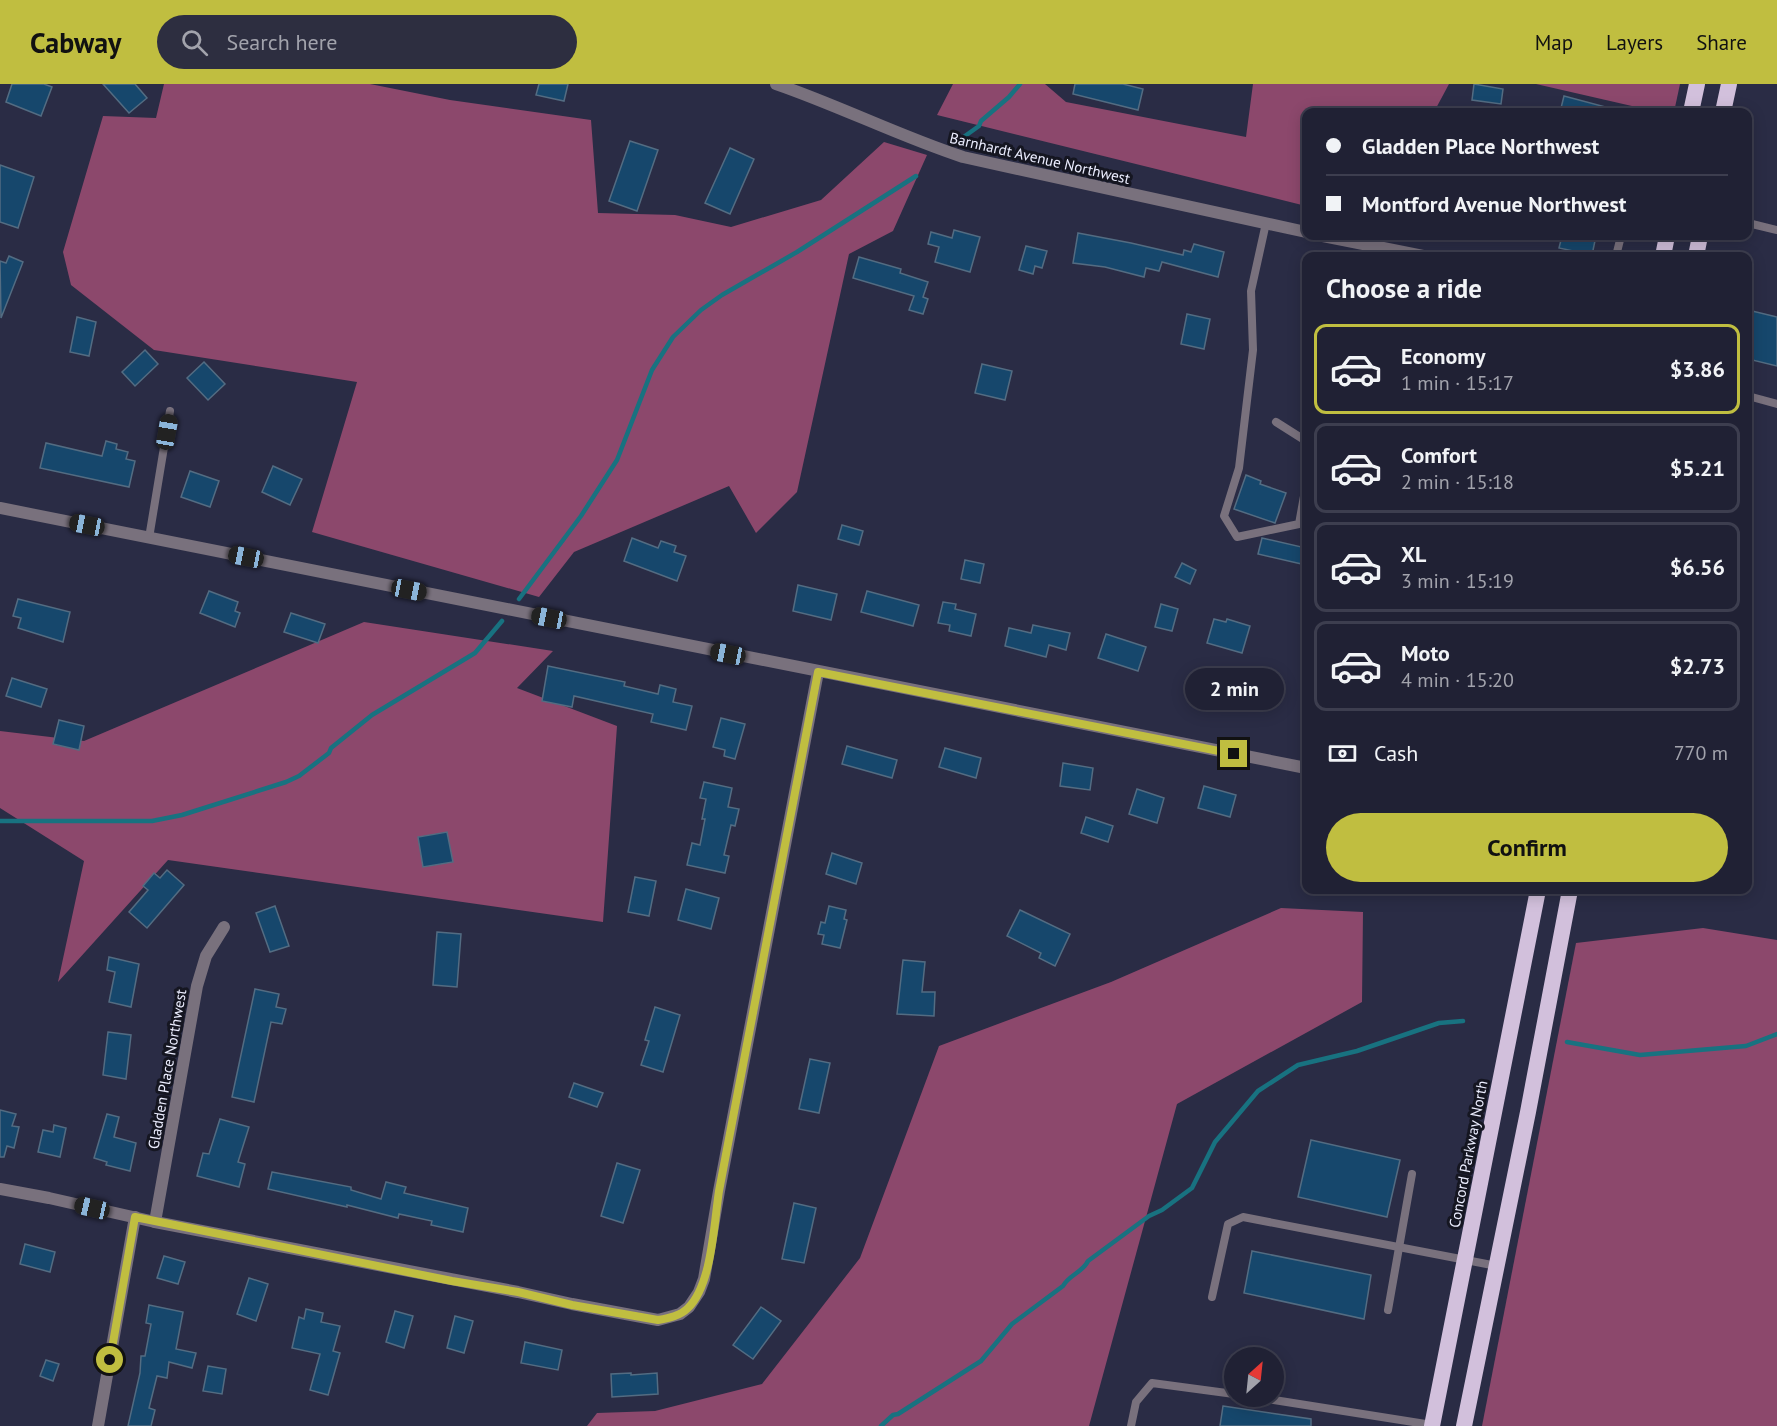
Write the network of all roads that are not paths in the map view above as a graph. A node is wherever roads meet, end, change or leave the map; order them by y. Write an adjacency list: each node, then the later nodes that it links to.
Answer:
1 (776, 84): 6 (street, Barnhardt Avenue Northwest)
2 (1697, 84): 4 (highway)
3 (1729, 84): 5 (highway)
4 (1692, 108)
5 (1724, 108)
6 (1266, 223): 9 (street, Barnhardt Avenue Northwest); 18 (lane)
7 (1752, 224): 8 (lane)
8 (1777, 230)
9 (1302, 231)
10 (1343, 240): 11 (street)
11 (1403, 252)
12 (1752, 397): 13 (lane)
13 (1777, 404)
14 (170, 411): 19 (lane)
15 (1276, 422): 16 (lane)
16 (1302, 438)
17 (0, 508): 19 (street)
18 (1302, 523)
19 (149, 538): 20 (street)
20 (818, 672): 21 (street); 28 (street)
21 (1302, 767)
22 (1537, 894): 30 (highway, Concord Parkway North)
23 (1569, 894): 31 (highway)
24 (224, 927): 28 (street, Gladden Place Northwest)
25 (1412, 1174): 29 (lane)
26 (0, 1189): 27 (street)
27 (135, 1217): 28 (street); 36 (street)
28 (155, 1222)
29 (1399, 1247): 30 (lane); 32 (lane); 33 (lane)
30 (1465, 1259): 31 (lane); 38 (highway, Concord Parkway North)
31 (1497, 1266): 39 (highway)
32 (1212, 1297)
33 (1388, 1310)
34 (1224, 1393): 37 (lane)
35 (1284, 1402): 38 (lane)
36 (98, 1426)
37 (1131, 1426)
38 (1432, 1426)
39 (1464, 1426)

